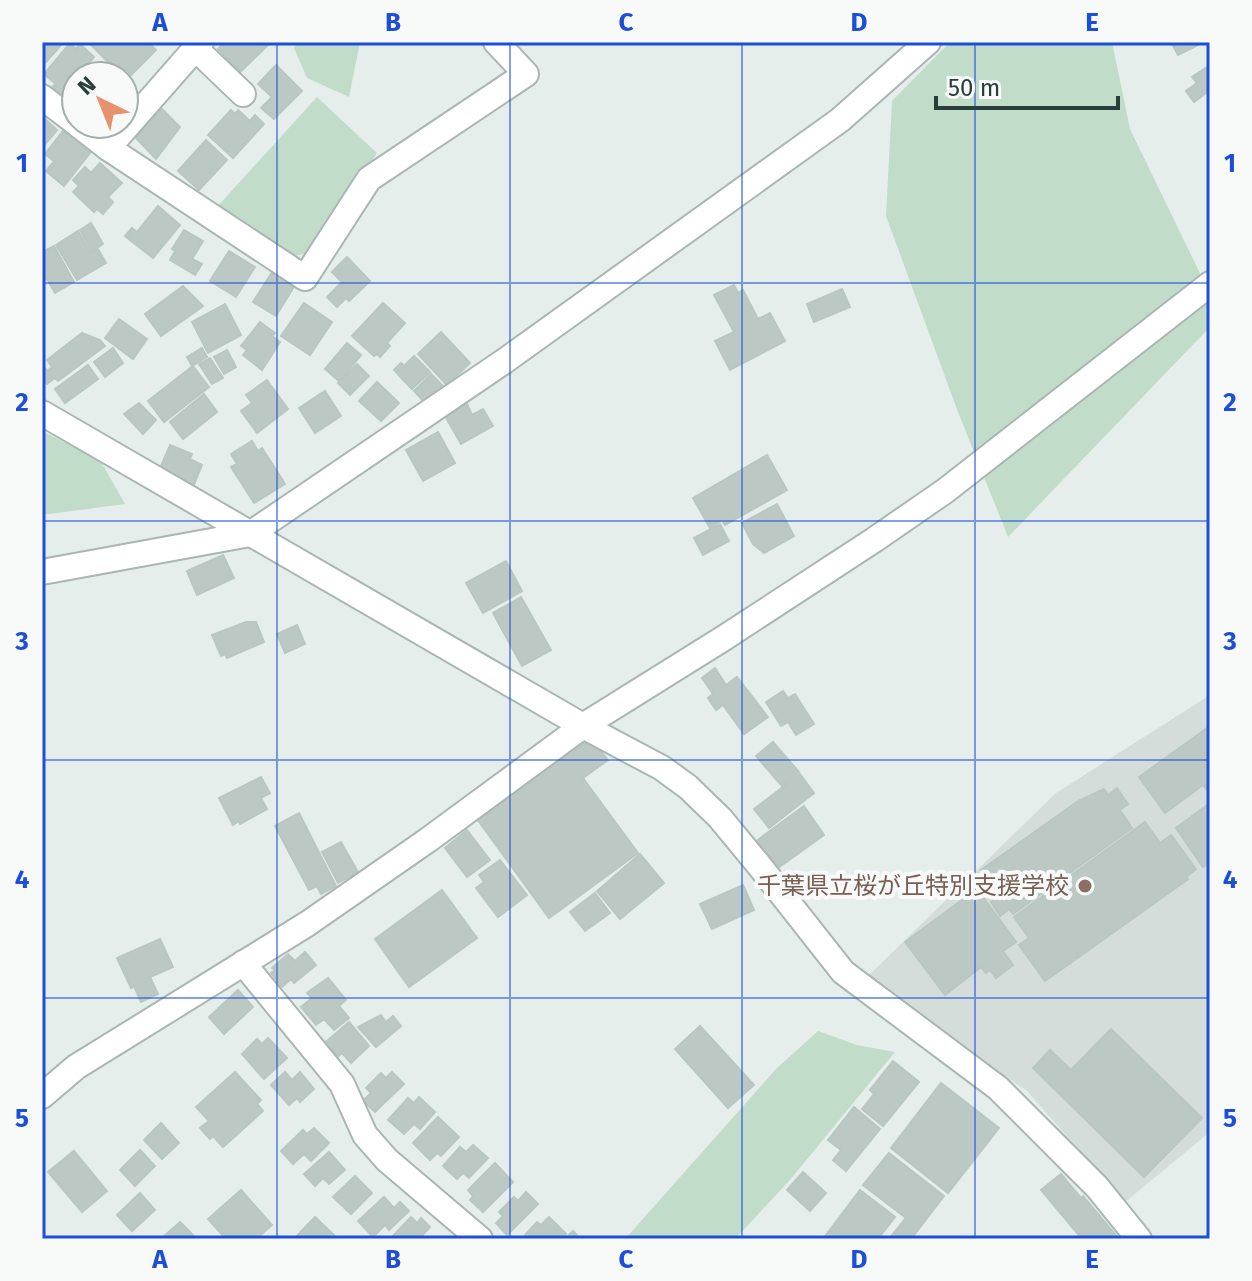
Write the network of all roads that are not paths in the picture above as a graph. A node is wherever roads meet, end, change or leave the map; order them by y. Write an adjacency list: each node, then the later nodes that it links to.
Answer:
1 (496, 42): 8 (street)
2 (928, 42): 11 (street)
3 (198, 45): 4 (street); 8 (street)
4 (243, 94)
5 (42, 97): 6 (street)
6 (60, 111)
7 (97, 140): 8 (street)
8 (108, 148)
9 (1210, 284): 13 (street)
10 (42, 413): 11 (street)
11 (250, 534): 12 (street); 13 (street)
12 (42, 572)
13 (583, 726): 14 (street); 17 (street)
14 (243, 963): 15 (street); 16 (street)
15 (42, 1096)
16 (480, 1239)
17 (1139, 1239)

